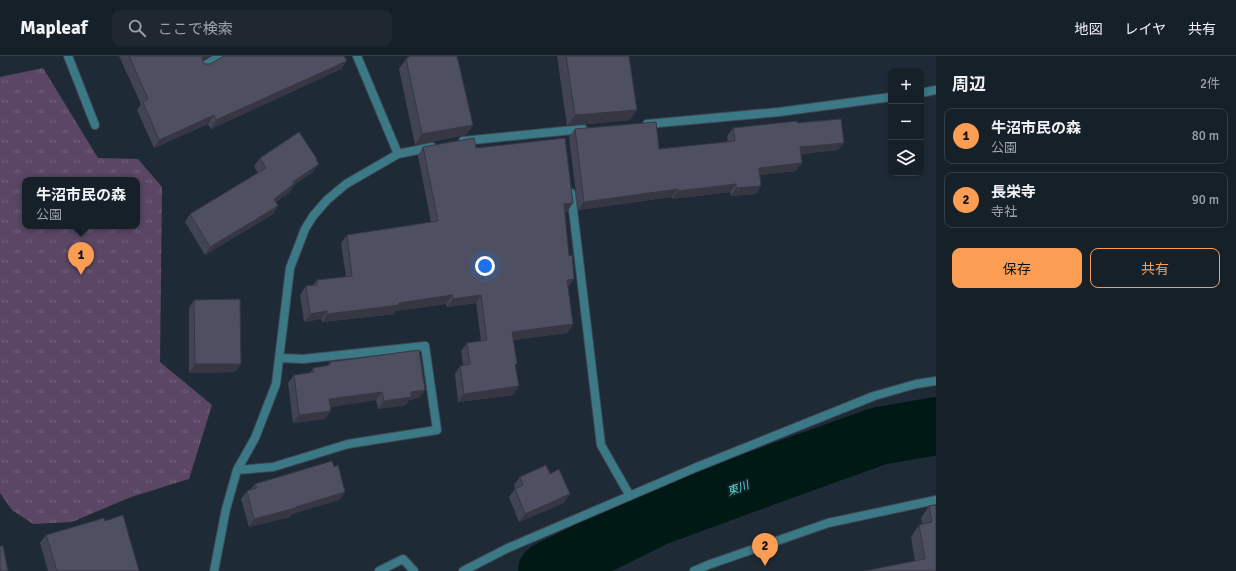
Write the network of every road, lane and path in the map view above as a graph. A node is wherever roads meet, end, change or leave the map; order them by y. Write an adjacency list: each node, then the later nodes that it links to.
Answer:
1 (68, 56): 9 (street)
2 (222, 56): 4 (street)
3 (357, 56): 13 (street)
4 (202, 67)
5 (936, 90): 6 (street)
6 (924, 92)
7 (888, 97): 8 (street)
8 (640, 124)
9 (96, 125)
10 (594, 128): 11 (street)
11 (452, 142)
12 (437, 146): 13 (street)
13 (398, 154): 15 (street)
14 (570, 186): 18 (street)
15 (279, 358): 17 (street); 17 (street)
16 (936, 381): 18 (street)
17 (237, 470): 20 (street)
18 (630, 496): 23 (street)
19 (936, 500): 24 (street)
20 (214, 571)
21 (379, 571): 22 (street)
22 (414, 571)
23 (463, 571)
24 (694, 571)

